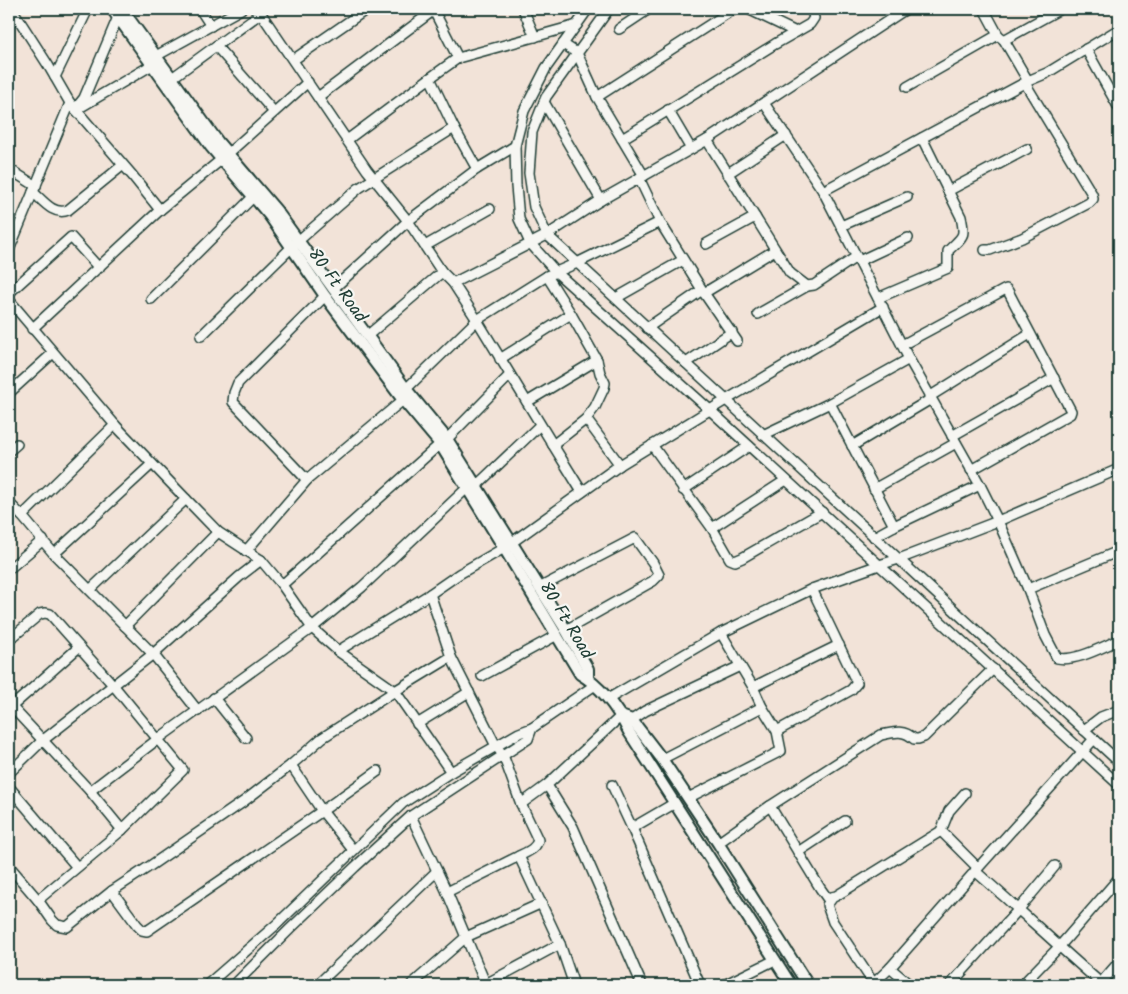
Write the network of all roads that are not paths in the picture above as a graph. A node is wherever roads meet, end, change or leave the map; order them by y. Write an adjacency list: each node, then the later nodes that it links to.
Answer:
1 (88, 9): 34 (street)
2 (200, 9): 21 (street)
3 (241, 9): 21 (street)
4 (367, 9): 32 (street)
5 (435, 9): 31 (street); 41 (street)
6 (523, 9): 25 (street)
7 (588, 9): 19 (street)
8 (609, 9): 30 (street)
9 (649, 9): 22 (street)
10 (734, 9): 40 (street)
11 (748, 9): 24 (street)
12 (810, 9): 24 (street)
13 (906, 9): 43 (street)
14 (984, 9): 26 (street)
15 (1060, 9): 26 (street)
16 (14, 11): 20 (street); 34 (street)
17 (260, 11): 28 (street); 32 (street)
18 (117, 12): 33 (main road, 80 Ft Road); 44 (street)
19 (577, 24): 25 (street); 27 (street)
20 (9, 25)
21 (211, 26): 33 (street)
22 (619, 29)
23 (1119, 29): 29 (street)
24 (796, 32): 46 (street)
25 (535, 37): 31 (street)
26 (1001, 37): 38 (street); 39 (street)
27 (563, 44): 30 (street); 54 (street)
28 (216, 46): 35 (street); 47 (street)
29 (1086, 49): 38 (street); 45 (street)
30 (577, 53): 40 (street); 42 (street)
31 (458, 58): 36 (street)
32 (293, 60): 37 (street)
33 (154, 61): 35 (main road, 80 Ft Road); 44 (street); 57 (main road, 80 Ft Road)
34 (55, 77): 44 (street)
35 (172, 78): 57 (main road, 80 Ft Road)
36 (430, 78): 48 (street); 52 (street)
37 (308, 82): 41 (street); 47 (street)
38 (1027, 82): 50 (street); 84 (street)
39 (907, 87)
40 (597, 96): 51 (street)
41 (318, 97): 52 (street)
42 (544, 102): 69 (street); 76 (street)
43 (764, 103): 49 (street); 53 (street)
44 (73, 108): 58 (street); 64 (street)
45 (1119, 108)
46 (668, 110): 51 (street); 55 (street)
47 (274, 112): 57 (street)
48 (454, 128): 60 (street); 63 (street)
49 (786, 135): 61 (street); 65 (street)
50 (922, 138): 65 (street); 66 (street)
51 (622, 139): 62 (street)
52 (347, 140): 63 (street)
53 (707, 140): 55 (street); 61 (street)
54 (515, 146): 60 (street); 78 (street)
55 (691, 149): 62 (street)
56 (1026, 150): 66 (street)
57 (225, 156): 67 (main road, 80 Ft Road); 71 (street); 79 (main road, 80 Ft Road)
58 (123, 165): 64 (street); 71 (street)
59 (9, 170): 64 (street)
60 (477, 170): 73 (street)
61 (727, 174): 72 (street)
62 (641, 177): 69 (street); 74 (street)
63 (374, 178): 73 (street); 79 (street)
64 (35, 189): 82 (street)
65 (823, 191): 75 (street)
66 (948, 191): 99 (street)
67 (253, 197): 79 (main road, 80 Ft Road); 97 (street)
68 (907, 198): 75 (street)
69 (601, 200): 76 (street)
70 (490, 208): 81 (street)
71 (160, 210): 88 (street)
72 (754, 217): 80 (street); 83 (street)
73 (408, 221): 81 (street); 94 (street)
74 (660, 222): 86 (street); 87 (street)
75 (841, 226): 85 (street)
76 (547, 235): 78 (street); 87 (street)
77 (908, 238): 85 (street)
78 (530, 243): 90 (street); 92 (street)
79 (294, 244): 94 (main road, 80 Ft Road); 109 (street)
80 (706, 244)
81 (425, 246): 89 (street)
82 (9, 250)
83 (775, 250): 93 (street); 95 (street)
84 (985, 250)
85 (857, 259): 93 (street); 99 (street)
86 (683, 260): 95 (street); 98 (street)
87 (577, 263): 90 (street); 98 (street)
88 (99, 268): 96 (street); 106 (street)
89 (442, 272): 92 (street); 110 (street)
90 (556, 272): 91 (street); 126 (street)
91 (547, 276): 102 (street); 104 (street)
92 (453, 283): 104 (street)
93 (807, 286): 103 (street)
94 (329, 292): 110 (main road, 80 Ft Road); 121 (main road, 80 Ft Road); 143 (street)
95 (703, 292): 105 (street); 107 (street)
96 (9, 293)
97 (151, 298)
98 (616, 298): 105 (street)
99 (878, 298): 101 (street)
100 (9, 300): 106 (street)
101 (883, 307): 112 (street); 123 (street)
102 (571, 314): 114 (street); 116 (street)
103 (758, 314)
104 (477, 320): 114 (street); 121 (street)
105 (648, 328): 117 (street)
106 (32, 329): 113 (street)
107 (732, 332): 111 (street); 117 (street)
108 (1030, 334): 112 (street); 119 (street); 122 (street)
109 (201, 336)
110 (367, 336): 121 (main road, 80 Ft Road)
111 (737, 341)
112 (902, 345): 115 (street)
113 (53, 353): 120 (street); 128 (street)
114 (500, 359): 118 (street)
115 (909, 359): 122 (street); 125 (street)
116 (597, 360): 124 (street); 127 (street)
117 (686, 364): 123 (street)
118 (510, 375): 124 (street); 132 (street)
119 (1054, 378): 131 (street); 142 (street)
120 (9, 393)
121 (404, 395): 132 (main road, 80 Ft Road); 143 (street)
122 (930, 398): 131 (street); 137 (street)
123 (726, 400): 126 (street); 130 (street)
124 (527, 402): 129 (street)
125 (830, 403): 130 (street); 137 (street)
126 (710, 410): 135 (street); 136 (street)
127 (586, 419): 134 (street); 140 (street)
128 (116, 424): 139 (street); 153 (street)
129 (540, 425): 134 (street); 146 (street)
130 (763, 435): 158 (street)
131 (954, 439): 142 (street); 147 (street)
132 (443, 442): 146 (main road, 80 Ft Road); 168 (street)
133 (17, 444): 138 (street)
134 (552, 445): 149 (street)
135 (652, 446): 140 (street); 148 (street)
136 (749, 446): 144 (street); 148 (street)
137 (852, 446): 147 (street)
138 (9, 451)
139 (152, 464): 150 (street); 163 (street)
140 (620, 465): 149 (street)
141 (1119, 469): 154 (street)
142 (971, 470): 145 (street)
143 (307, 480): 161 (street)
144 (786, 480): 152 (street); 156 (street)
145 (980, 485): 154 (street); 155 (street)
146 (471, 487): 160 (main road, 80 Ft Road); 175 (street)
147 (874, 489): 155 (street)
148 (683, 490): 156 (street)
149 (582, 492): 160 (street)
150 (186, 499): 157 (street); 172 (street)
151 (9, 503): 153 (street)
152 (822, 512): 156 (street); 166 (street)
153 (22, 516): 159 (street)
154 (998, 521): 164 (street); 171 (street)
155 (894, 526): 158 (street)
156 (712, 528)
157 (218, 532): 161 (street); 174 (street)
158 (874, 537): 164 (street)
159 (43, 540): 163 (street); 167 (street)
160 (508, 546): 169 (main road, 80 Ft Road); 173 (street); 176 (main road, 80 Ft Road)
161 (246, 551): 165 (street)
162 (1119, 551): 171 (street)
163 (54, 554): 172 (street)
164 (899, 559): 166 (street); 203 (street)
165 (261, 560): 168 (street); 183 (street)
166 (879, 565): 170 (street); 186 (street)
167 (9, 569)
168 (282, 585): 175 (street)
169 (539, 588): 176 (main road, 80 Ft Road); 176 (street)
170 (812, 589): 177 (street); 180 (street)
171 (1028, 589): 179 (street)
172 (90, 590): 174 (street)
173 (430, 594): 182 (street); 184 (street)
174 (125, 626): 183 (street)
175 (312, 628): 182 (street); 193 (street)
176 (561, 632): 187 (street); 188 (main road, 80 Ft Road)
177 (721, 633): 185 (street); 194 (street)
178 (9, 640): 181 (street)
179 (1119, 640)
180 (839, 645): 190 (street); 204 (street)
181 (79, 647): 189 (street); 195 (street)
182 (338, 651): 191 (street)
183 (153, 654): 189 (street); 198 (street)
184 (451, 657): 191 (street); 192 (street)
185 (740, 666): 190 (street); 200 (street)
186 (993, 669): 210 (street); 227 (street)
187 (482, 676)
188 (591, 682): 194 (main road); 202 (street)
189 (114, 686): 206 (street); 208 (street)
190 (753, 687): 196 (street)
191 (395, 691): 201 (street); 214 (street)
192 (469, 692): 201 (street); 209 (street)
193 (214, 698): 198 (street); 205 (street)
194 (608, 699): 199 (main road)
195 (10, 706): 208 (street)
196 (762, 707): 204 (street); 212 (street)
197 (1119, 710): 203 (street)
198 (198, 711): 206 (street)
199 (621, 716): 200 (main road); 218 (street); 225 (main road)
200 (632, 720): 212 (main road)
201 (417, 724): 217 (street)
202 (532, 728): 209 (street); 211 (street)
203 (1084, 730): 207 (street)
204 (777, 731): 224 (street)
205 (246, 738)
206 (158, 739): 222 (street); 232 (street)
207 (1094, 739): 210 (street); 213 (street)
208 (42, 741): 216 (street); 222 (street)
209 (496, 746): 211 (street); 217 (street)
210 (1082, 752): 220 (street); 241 (street)
211 (503, 755): 226 (street); 229 (street)
212 (662, 759): 224 (main road)
213 (1119, 762)
214 (290, 765): 228 (street); 244 (street)
215 (378, 771): 228 (street)
216 (9, 772)
217 (451, 772): 235 (street)
218 (547, 785): 226 (street); 263 (street)
219 (612, 785): 231 (street)
220 (1119, 785)
221 (9, 787): 240 (street)
222 (90, 791): 232 (street)
223 (965, 793): 233 (street)
224 (688, 798): 234 (main road)
225 (675, 803): 231 (street); 253 (main road)
226 (521, 804): 237 (street)
227 (770, 806): 234 (street); 236 (street)
228 (322, 811): 235 (street); 244 (street)
229 (411, 816): 242 (street); 258 (street)
230 (845, 821): 236 (street)
231 (632, 828): 264 (street)
232 (122, 830): 240 (street)
233 (940, 831): 241 (street); 246 (street)
234 (718, 843): 267 (main road)
235 (353, 850): 257 (street)
236 (798, 852): 246 (street)
237 (519, 856): 245 (street); 248 (street)
238 (9, 866): 247 (street)
239 (1055, 866): 249 (street)
240 (78, 867): 247 (street)
241 (976, 869): 249 (street); 255 (street)
242 (437, 871): 245 (street); 259 (street)
243 (1119, 878): 252 (street)
244 (112, 891): 247 (street)
245 (447, 892): 250 (street)
246 (833, 896): 256 (street)
247 (38, 900)
248 (542, 903): 250 (street); 251 (street)
249 (1019, 909): 252 (street); 269 (street)
250 (466, 937): 260 (street); 261 (street)
251 (560, 944): 261 (street); 262 (street)
252 (1059, 947): 270 (street); 271 (street)
253 (775, 960): 265 (street); 266 (main road)
254 (1119, 962): 271 (street)
255 (890, 968): 256 (street); 268 (street)
256 (873, 984)
257 (207, 985)
258 (234, 985)
259 (317, 985)
260 (411, 985)
261 (485, 985)
262 (574, 985)
263 (642, 985)
264 (700, 985)
265 (724, 985)
266 (791, 985)
267 (808, 985)
268 (910, 985)
269 (950, 985)
270 (1022, 985)
271 (1101, 985)

